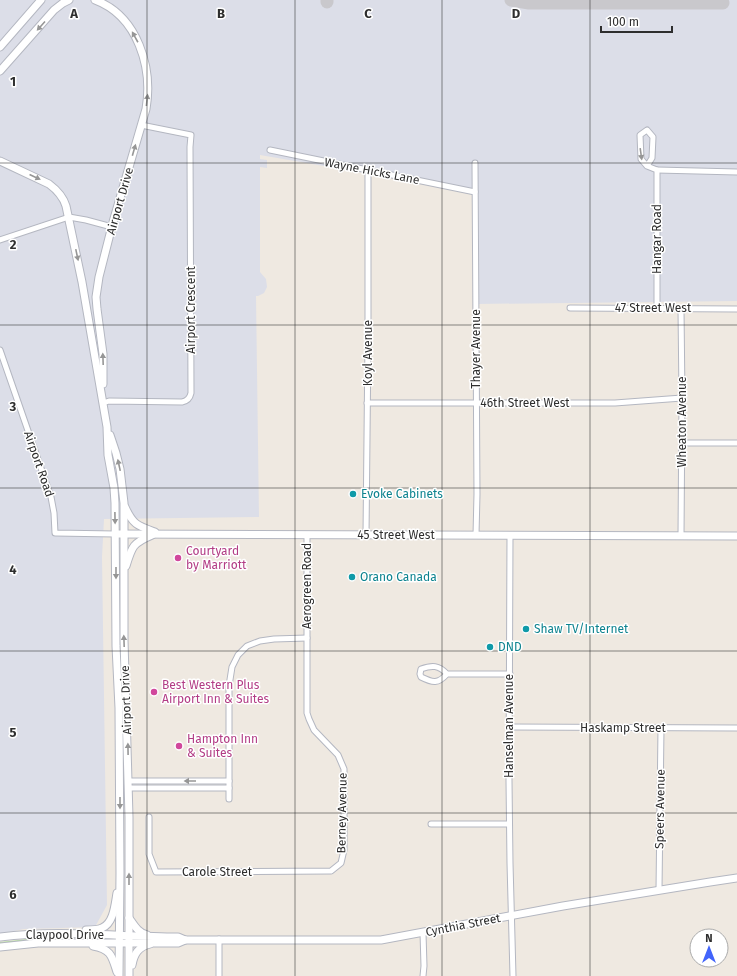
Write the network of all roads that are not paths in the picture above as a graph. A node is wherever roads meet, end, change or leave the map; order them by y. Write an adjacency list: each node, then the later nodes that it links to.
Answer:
1 (41, 0): 6 (main road)
2 (69, 0): 7 (main road, one-way to 7)
3 (95, 0): 5 (main road, Airport Drive)
4 (103, 0): 5 (main road, Airport Drive)
5 (117, 13): 8 (main road, Airport Drive, one-way to 5)
6 (0, 47)
7 (0, 71)
8 (141, 125): 18 (main road, Airport Drive, one-way to 8); 26 (street, Airport Crescent)
9 (270, 150): 13 (street, Wayne Hicks Lane)
10 (0, 160): 17 (main road, Airport Drive, one-way to 17)
11 (475, 163): 16 (street, Thayer Avenue)
12 (647, 166): 12 (street, one-way to 12); 14 (street)
13 (368, 170): 16 (street, Wayne Hicks Lane); 27 (street, Koyl Avenue)
14 (657, 170): 15 (street); 21 (street, Hangar Road)
15 (737, 172)
16 (475, 192): 28 (street, Thayer Avenue)
17 (69, 217): 18 (street); 19 (street); 26 (main road, Airport Drive, one-way to 26)
18 (112, 227): 26 (main road, Airport Drive, one-way to 18)
19 (0, 240)
20 (570, 308): 21 (street, 47 Street West)
21 (657, 308): 22 (street, 47 Street West)
22 (681, 309): 23 (street, 47 Street West); 25 (street, Wheaton Avenue)
23 (737, 309)
24 (0, 350): 33 (street, Airport Road)
25 (682, 398): 28 (street, 46th Street West); 30 (street, Wheaton Avenue)
26 (102, 400): 29 (main road, Airport Drive)
27 (367, 403): 28 (street, 46th Street West); 37 (street, Koyl Avenue)
28 (476, 403): 39 (street, Thayer Avenue)
29 (107, 427): 32 (main road, Airport Drive, one-way to 29); 34 (main road, Airport Drive, one-way to 34)
30 (682, 443): 31 (street); 42 (street, Wheaton Avenue)
31 (737, 443)
32 (124, 503): 35 (main road, Airport Drive); 36 (main road)
33 (55, 533): 34 (street, 45 Street West)
34 (116, 534): 35 (main road, 45 Street West); 58 (main road, Airport Drive, one-way to 58)
35 (124, 534): 36 (main road, 45 Street West); 43 (main road, Airport Drive)
36 (158, 534): 38 (main road, 45 Street West); 43 (main road)
37 (366, 534): 38 (main road, 45 Street West); 39 (main road, 45 Street West)
38 (307, 535): 44 (street, Aerogreen Road)
39 (476, 535): 40 (main road, 45 Street West)
40 (510, 535): 42 (main road, 45 Street West); 46 (street, Hanselman Avenue)
41 (735, 535): 42 (main road, 45 Street West)
42 (681, 536)
43 (124, 574): 51 (main road, Airport Drive, one-way to 43)
44 (307, 638): 50 (street); 57 (street, Berney Avenue)
45 (447, 674): 45 (street); 46 (street)
46 (510, 674): 47 (street, Hanselman Avenue)
47 (510, 727): 48 (street, Haskamp Street); 56 (street, Hanselman Avenue)
48 (661, 728): 49 (street, Haskamp Street); 60 (street, Speers Avenue)
49 (737, 728)
50 (229, 781): 51 (street, one-way to 51); 52 (street)
51 (128, 784): 52 (street); 62 (main road, Airport Drive, one-way to 51)
52 (229, 788): 53 (street)
53 (229, 799)
54 (149, 817): 57 (street, Carole Street)
55 (431, 824): 56 (street)
56 (510, 824): 61 (street, Hanselman Avenue)
57 (278, 871)
58 (120, 873): 64 (main road); 66 (main road, Airport Drive)
59 (737, 878): 60 (main road, Cynthia Street)
60 (659, 890): 61 (main road, Cynthia Street)
61 (511, 916): 63 (main road, Cynthia Street); 76 (street, Hanselman Avenue)
62 (129, 918): 67 (main road, Airport Drive); 69 (main road)
63 (423, 933): 68 (main road, Cynthia Street); 75 (street)
64 (67, 934): 65 (main road, Claypool Drive); 66 (main road, Claypool Drive)
65 (0, 937)
66 (120, 939): 67 (main road, Claypool Drive); 70 (main road, Claypool Drive); 72 (main road, Airport Drive)
67 (129, 939): 69 (main road, Cynthia Street); 73 (main road, Airport Drive)
68 (219, 939): 69 (main road, Cynthia Street); 74 (street)
69 (156, 940): 73 (main road)
70 (72, 943): 71 (main road, Claypool Drive); 72 (main road)
71 (0, 947)
72 (119, 976)
73 (129, 976)
74 (219, 976)
75 (423, 976)
76 (513, 976)

